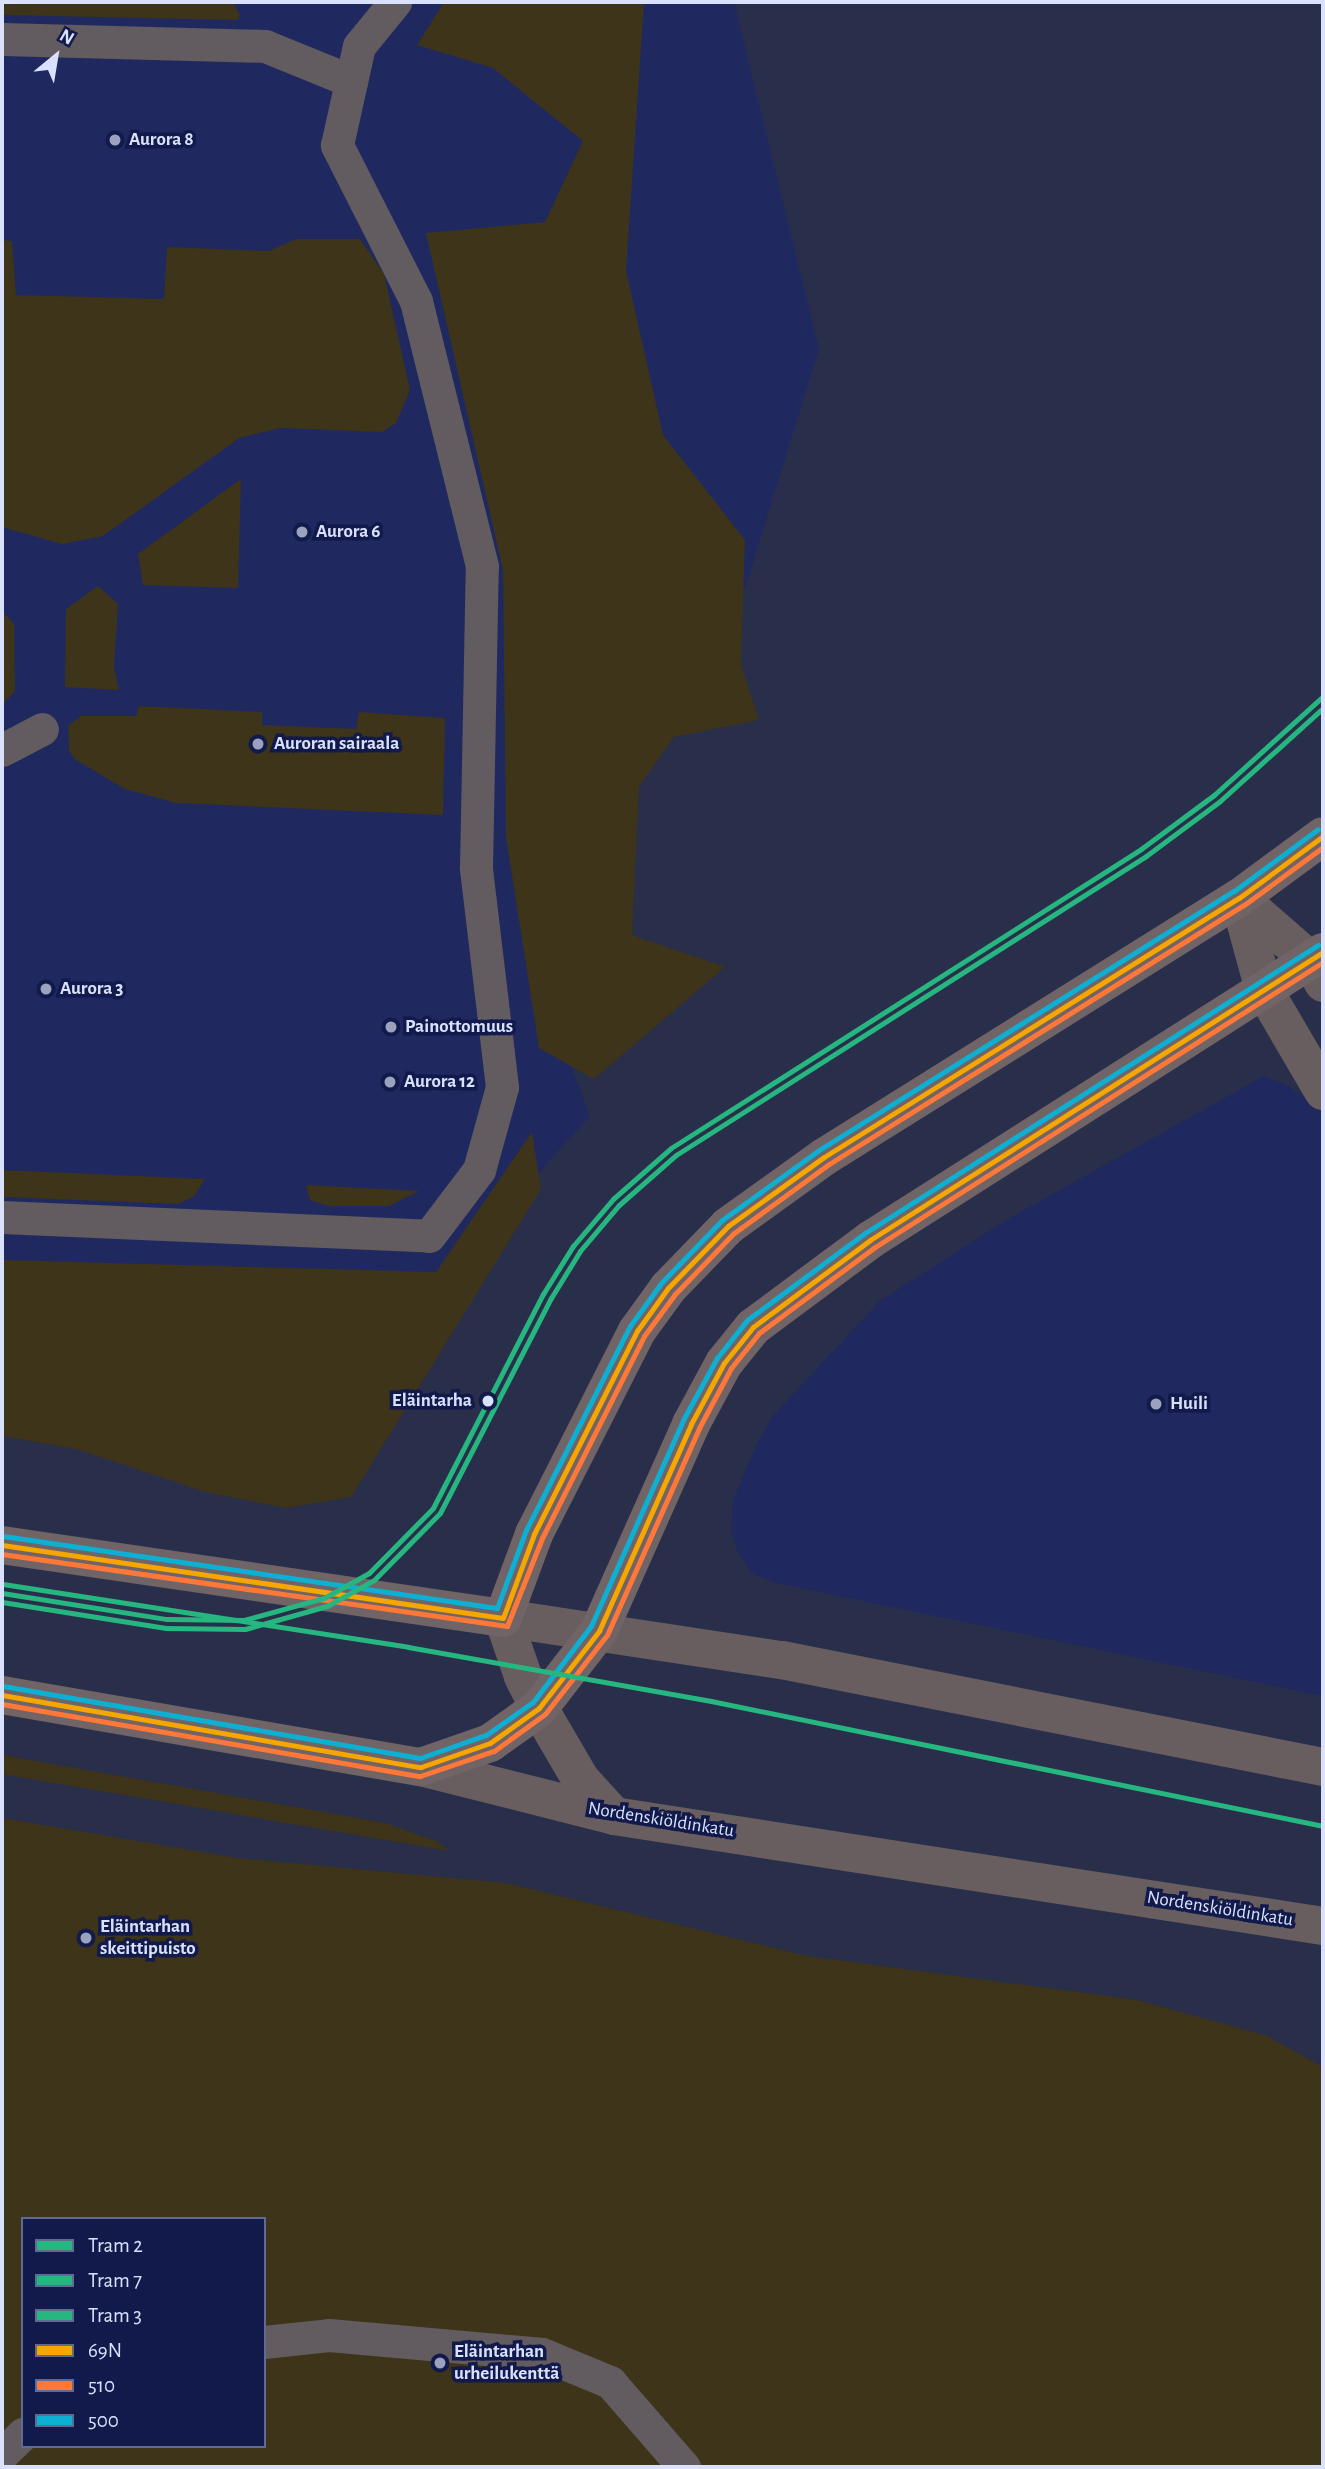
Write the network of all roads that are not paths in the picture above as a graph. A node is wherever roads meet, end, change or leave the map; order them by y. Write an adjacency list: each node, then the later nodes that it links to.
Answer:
1 (394, 2): 3 (lane)
2 (2, 38): 3 (lane)
3 (351, 80): 11 (lane)
4 (41, 729): 5 (lane)
5 (2, 750)
6 (1323, 836): 7 (main road)
7 (1239, 898): 8 (main road); 9 (main road); 13 (main road)
8 (1319, 965): 9 (main road)
9 (1264, 990): 10 (main road); 14 (main road)
10 (1323, 1091)
11 (2, 1217)
12 (2, 1545): 13 (main road)
13 (503, 1618): 14 (main road); 16 (main road)
14 (599, 1631): 16 (main road); 18 (main road)
15 (2, 1695): 17 (main road, Nordenskiöldinkatu)
16 (539, 1708): 17 (main road); 19 (main road)
17 (421, 1767): 19 (main road, Nordenskiöldinkatu)
18 (1323, 1768)
19 (614, 1816): 20 (main road, Nordenskiöldinkatu)
20 (1323, 1926)
21 (266, 2342): 24 (lane)
22 (21, 2436): 23 (lane)
23 (2, 2454)
24 (684, 2467)

